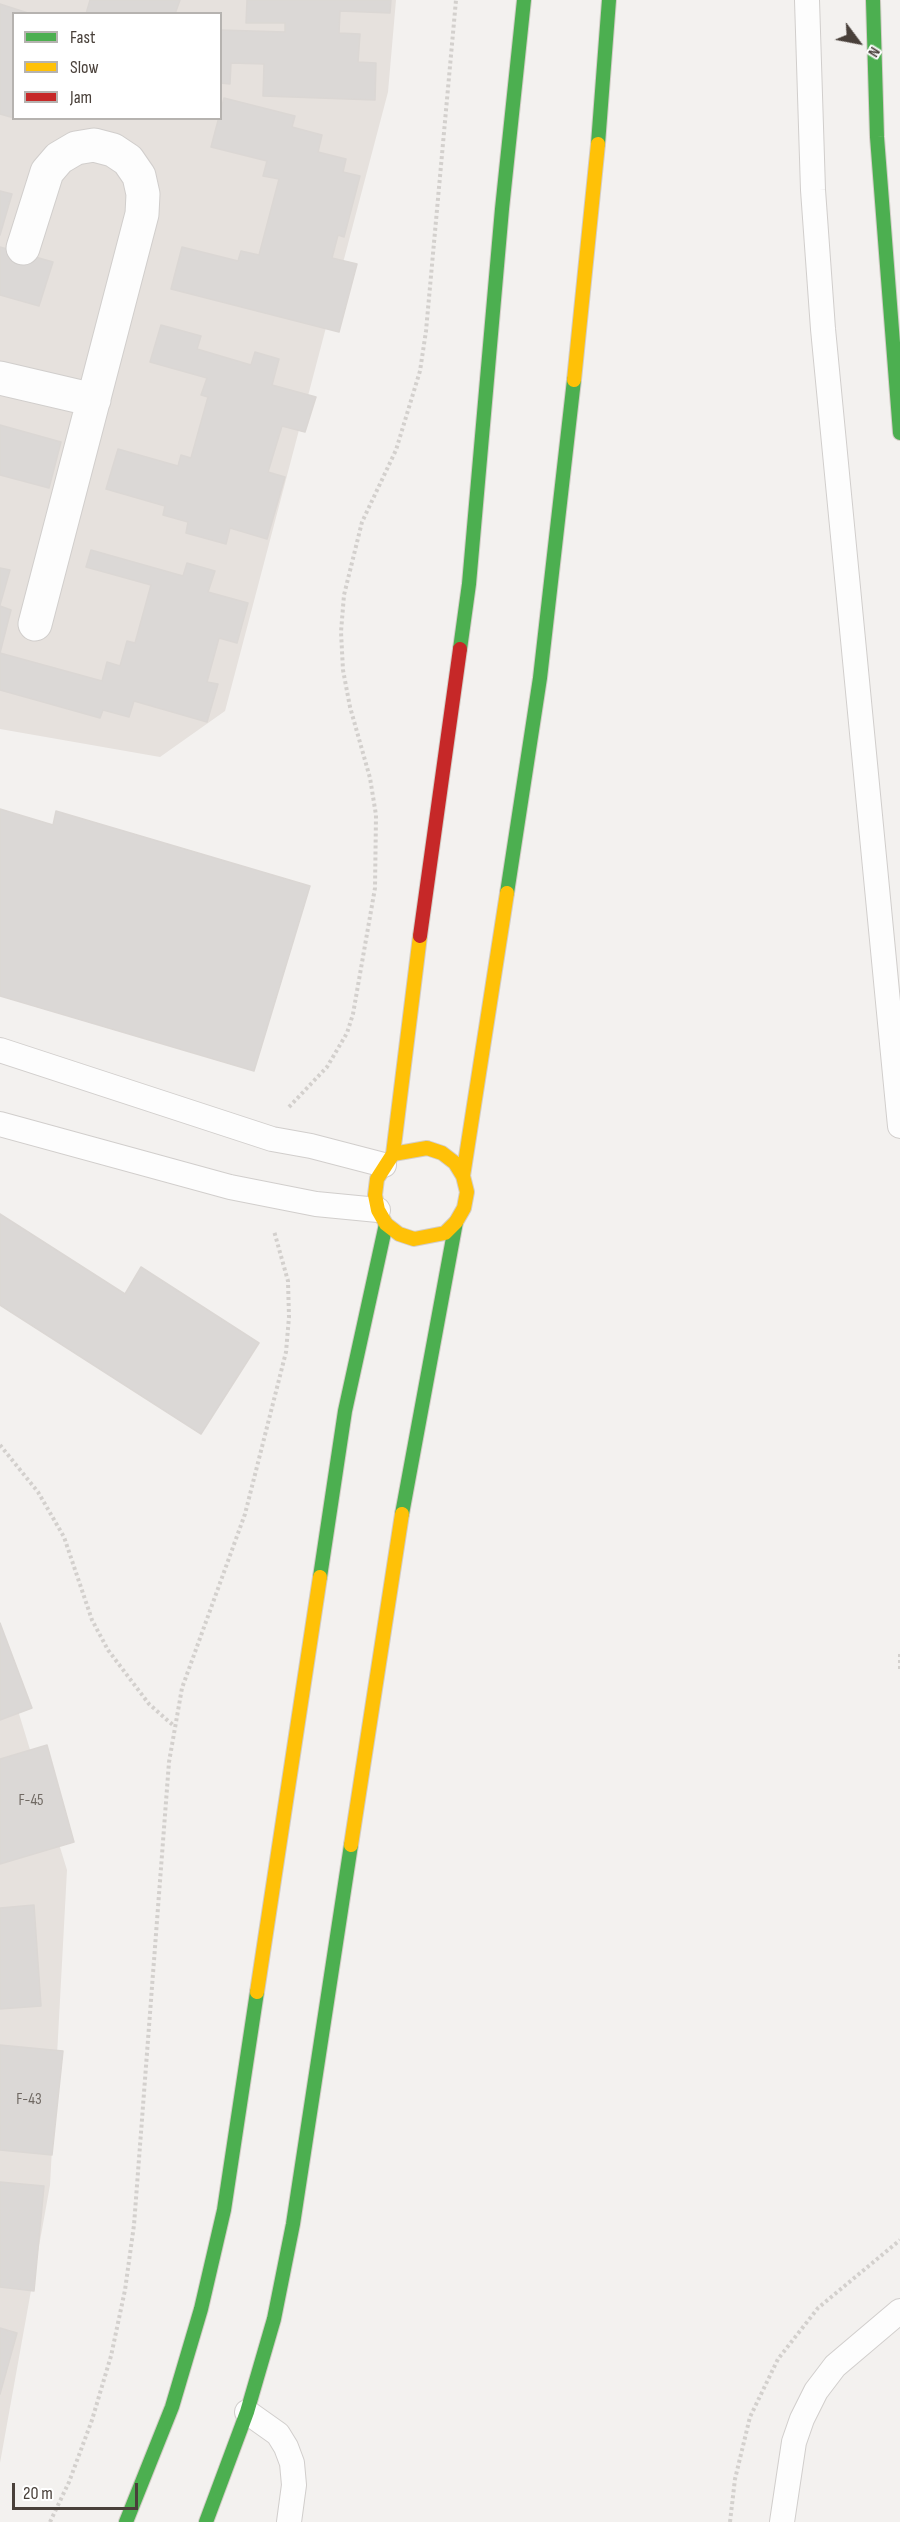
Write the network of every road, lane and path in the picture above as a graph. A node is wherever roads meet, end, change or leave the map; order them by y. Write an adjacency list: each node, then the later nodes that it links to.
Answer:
1 (456, 0): 14 (path)
2 (524, 0): 15 (street)
3 (609, 0): 16 (street)
4 (807, 0): 13 (lane)
5 (873, 0): 9 (street)
6 (23, 248): 8 (street)
7 (0, 378): 8 (street)
8 (94, 400): 10 (street)
9 (900, 433)
10 (35, 624)
11 (0, 1050): 14 (lane)
12 (0, 1124): 17 (lane)
13 (900, 1126)
14 (272, 1139): 15 (lane)
15 (389, 1159): 16 (street); 18 (street)
16 (463, 1176): 19 (street)
17 (267, 1194): 18 (lane); 23 (path)
18 (382, 1217): 19 (street); 27 (street)
19 (456, 1222): 25 (street)
20 (0, 1445): 23 (path)
21 (900, 1654): 22 (path)
22 (900, 1669)
23 (174, 1726): 26 (path)
24 (900, 2311): 30 (lane)
25 (247, 2412): 28 (street); 29 (lane)
26 (50, 2522)
27 (126, 2522)
28 (206, 2522)
29 (289, 2522)
30 (782, 2522)

